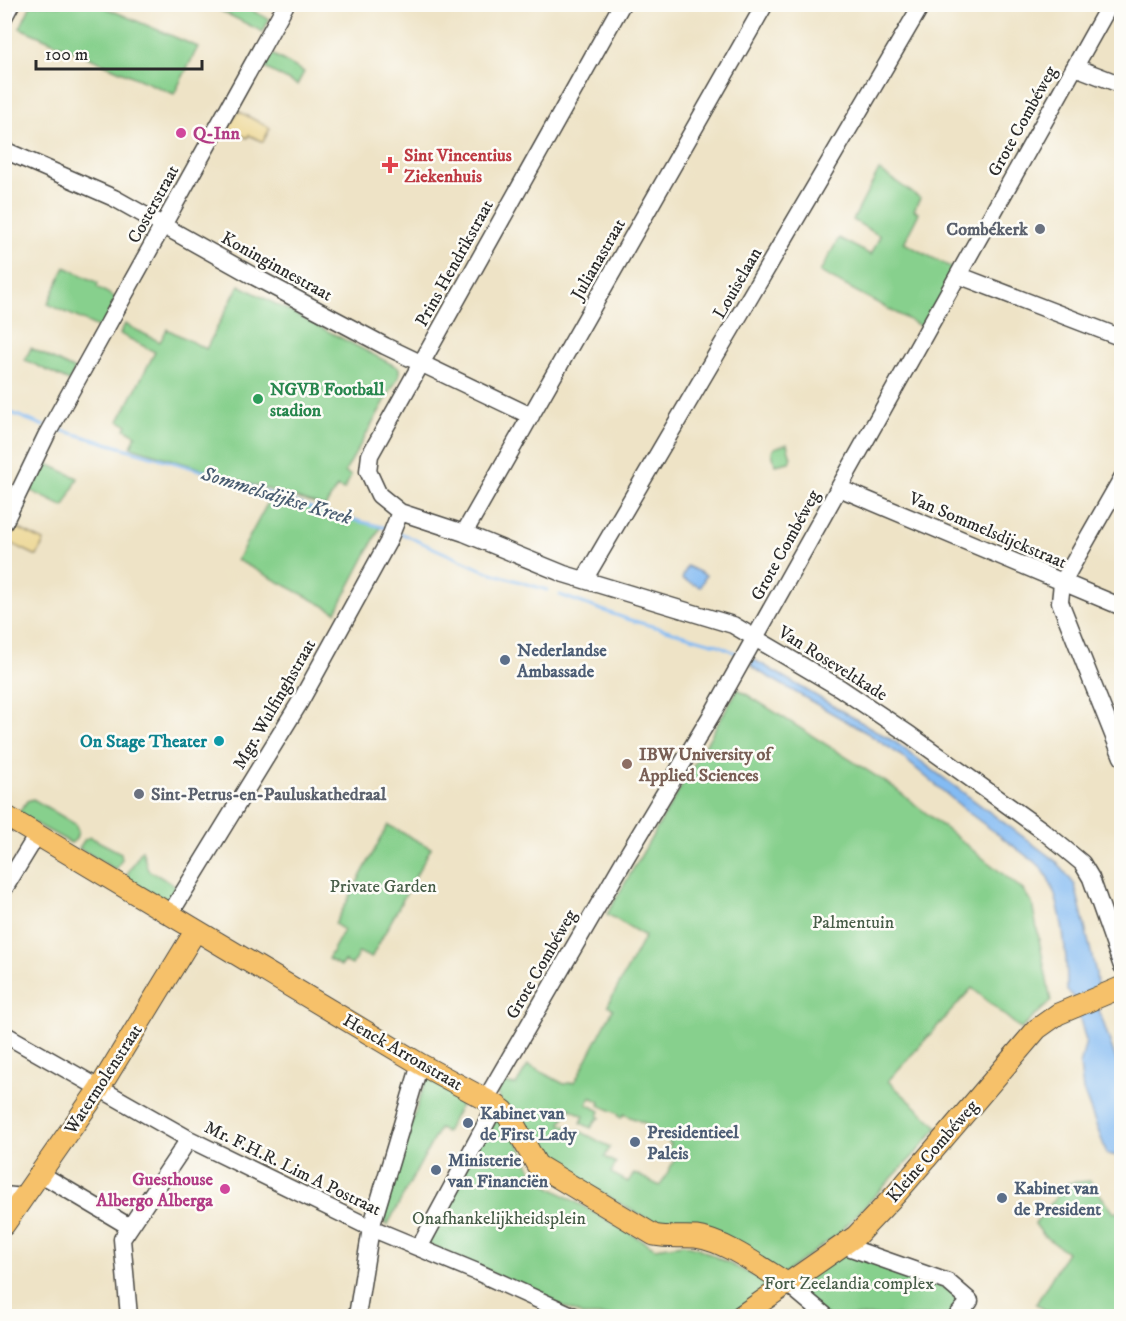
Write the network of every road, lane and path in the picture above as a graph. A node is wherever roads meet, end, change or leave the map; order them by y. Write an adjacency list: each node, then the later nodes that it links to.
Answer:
1 (11, 4): 7 (street)
2 (286, 4): 11 (street, Costerstraat)
3 (622, 4): 14 (street, Prins Hendrikstraat)
4 (765, 4): 15 (street, Julianastraat)
5 (922, 4): 22 (street, Louiselaan)
6 (1110, 4): 8 (street, Grote Combéweg)
7 (4, 17)
8 (1075, 67): 9 (street); 12 (street, Grote Combéweg)
9 (1122, 85)
10 (4, 150): 11 (street, Koninginnestraat)
11 (163, 225): 14 (street, Koninginnestraat); 20 (street, Costerstraat)
12 (958, 275): 13 (street); 18 (street, Grote Combéweg)
13 (1122, 338)
14 (420, 362): 15 (street, Koninginnestraat); 17 (street, Prins Hendrikstraat)
15 (531, 416): 21 (street, Julianastraat)
16 (1122, 478): 23 (street)
17 (372, 482): 19 (street, Van Roseveltkade)
18 (839, 488): 23 (street, Van Sommelsdijckstraat); 25 (street, Grote Combéweg)
19 (399, 516): 21 (street, Van Roseveltkade); 31 (street, Mgr. Wulfinghstraat)
20 (4, 523)
21 (464, 533): 22 (street, Van Roseveltkade)
22 (584, 580): 25 (street, Van Roseveltkade)
23 (1062, 583): 24 (street, Van Sommelsdijckstraat); 26 (street)
24 (1122, 607)
25 (753, 641): 33 (street, Van Roseveltkade); 38 (street, Grote Combéweg)
26 (1116, 729): 27 (street)
27 (1122, 757)
28 (4, 815): 29 (main road, Henck Arronstraat)
29 (37, 835): 30 (street); 31 (main road, Henck Arronstraat)
30 (4, 889)
31 (170, 914): 32 (main road, Henck Arronstraat)
32 (196, 930): 36 (main road, Henck Arronstraat); 37 (main road, Watermolenstraat)
33 (1122, 966)
34 (1115, 989): 45 (main road, Kleine Combéweg)
35 (4, 1034): 37 (street, Mr. F.H.R. Lim A Postraat)
36 (420, 1064): 38 (main road, Henck Arronstraat); 44 (street)
37 (99, 1089): 39 (street, Mr. F.H.R. Lim A Postraat); 40 (main road, Watermolenstraat)
38 (491, 1102): 46 (street, Grote Combéweg); 47 (main road, Henck Arronstraat)
39 (189, 1139): 43 (street); 44 (street, Mr. F.H.R. Lim A Postraat)
40 (41, 1174): 41 (main road, Watermolenstraat); 43 (street)
41 (14, 1196): 42 (main road, Watermolenstraat)
42 (5, 1224)
43 (130, 1227): 49 (street)
44 (371, 1228): 46 (street, Mr. F.H.R. Lim A Postraat); 50 (street)
45 (845, 1246): 47 (main road, Kleine Combéweg); 54 (street)
46 (418, 1248): 48 (street, Mr. F.H.R. Lim A Postraat)
47 (788, 1284): 52 (main road, Kleine Combéweg); 53 (street)
48 (555, 1312): 51 (street, Mr. F.H.R. Lim A Postraat)
49 (129, 1317)
50 (357, 1317)
51 (574, 1317)
52 (741, 1317)
53 (826, 1317)
54 (957, 1317)

